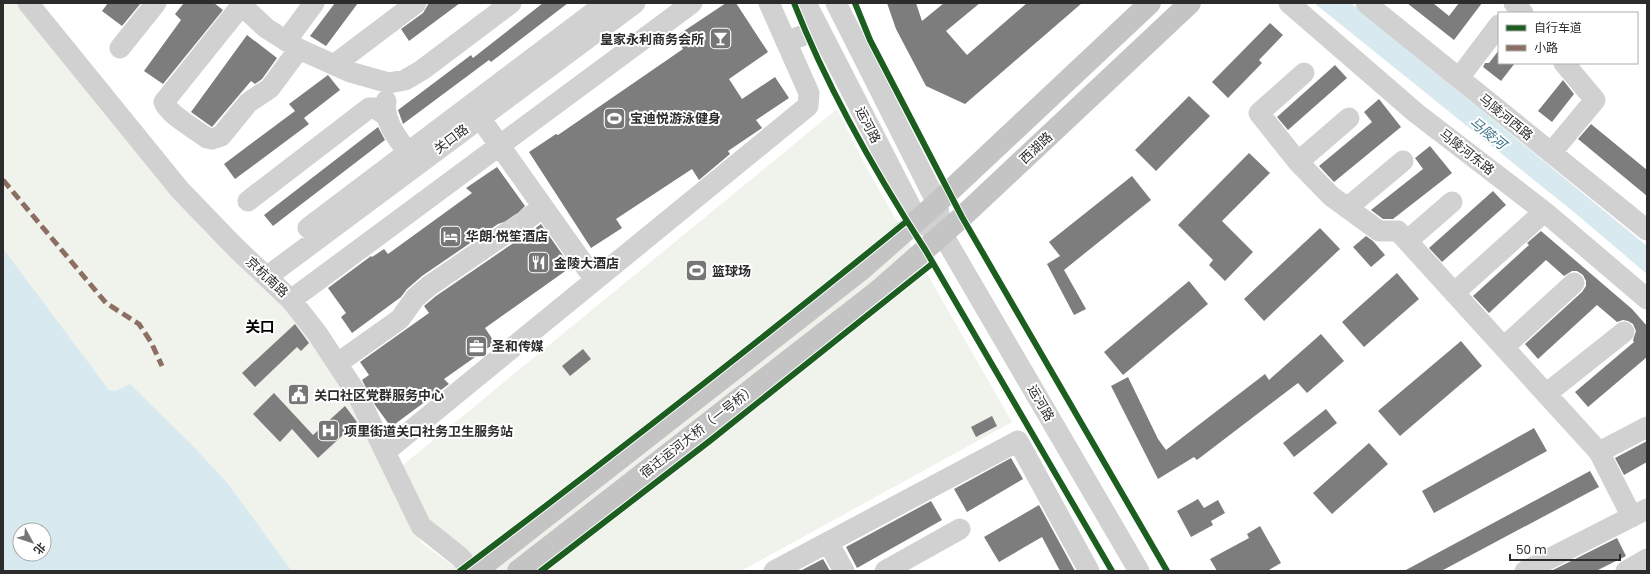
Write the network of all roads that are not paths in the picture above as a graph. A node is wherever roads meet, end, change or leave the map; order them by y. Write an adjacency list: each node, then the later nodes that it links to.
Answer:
1 (28, 3): 46 (street, 京杭南路)
2 (156, 3): 21 (street)
3 (314, 3): 20 (street)
4 (416, 3): 23 (street)
5 (511, 3): 26 (street)
6 (606, 3): 32 (street)
7 (636, 3): 28 (street, 关口路)
8 (692, 3): 30 (street)
9 (769, 3): 19 (street)
10 (806, 3): 18 (street, 运河路)
11 (836, 3): 37 (street, 运河路)
12 (1150, 3): 37 (main road)
13 (1190, 3): 43 (main road, 西湖路)
14 (1366, 3): 25 (street, 马陵河西路)
15 (240, 4): 20 (street); 20 (street)
16 (1295, 6): 39 (street, 马陵河东路)
17 (1498, 26): 25 (street)
18 (819, 29): 19 (street); 40 (street, 运河路)
19 (786, 42): 47 (street)
20 (293, 45): 23 (street)
21 (120, 48)
22 (1565, 64): 31 (street)
23 (334, 65): 26 (street)
24 (1304, 73): 34 (street)
25 (1459, 78): 31 (street, 马陵河西路)
26 (389, 83): 27 (street)
27 (377, 112): 32 (street); 35 (street)
28 (480, 118): 30 (street); 32 (street, 关口路)
29 (1349, 118): 34 (street)
30 (500, 146): 47 (street); 52 (street)
31 (1551, 153): 41 (street, 马陵河西路)
32 (413, 159): 44 (street); 46 (street, 关口路)
33 (1403, 161): 38 (street)
34 (1298, 162): 38 (street)
35 (248, 201)
36 (1452, 202): 45 (street)
37 (937, 203): 40 (main road); 43 (street, 运河路)
38 (1347, 208): 45 (street)
39 (1544, 212): 50 (street); 51 (street, 马陵河东路)
40 (918, 221): 43 (street); 65 (main road, 宿迁运河大桥（一号桥）)
41 (1647, 230)
42 (505, 234): 55 (street)
43 (943, 235): 49 (main road, 西湖路); 71 (street, 运河路)
44 (294, 239)
45 (1407, 241): 50 (street)
46 (268, 276): 52 (street, 京杭南路)
47 (595, 280): 58 (street)
48 (1574, 283): 54 (street)
49 (878, 291): 66 (main road, 宿迁运河大桥（一号桥）)
50 (1454, 293): 54 (street)
51 (1647, 299)
52 (291, 300): 55 (street, 京杭南路)
53 (1624, 332): 56 (street)
54 (1504, 347): 56 (street)
55 (338, 363): 58 (street, 京杭南路)
56 (1546, 394): 59 (street)
57 (1647, 427): 59 (street)
58 (386, 451): 64 (street, 京杭南路)
59 (1599, 452): 60 (street)
60 (1639, 513): 72 (street)
61 (960, 529): 69 (street)
62 (828, 542): 67 (street); 68 (street); 70 (street)
63 (1647, 560): 73 (street)
64 (472, 571)
65 (476, 571)
66 (518, 571)
67 (774, 571)
68 (844, 571)
69 (885, 571)
70 (1089, 571)
71 (1139, 571)
72 (1525, 571)
73 (1626, 571)

